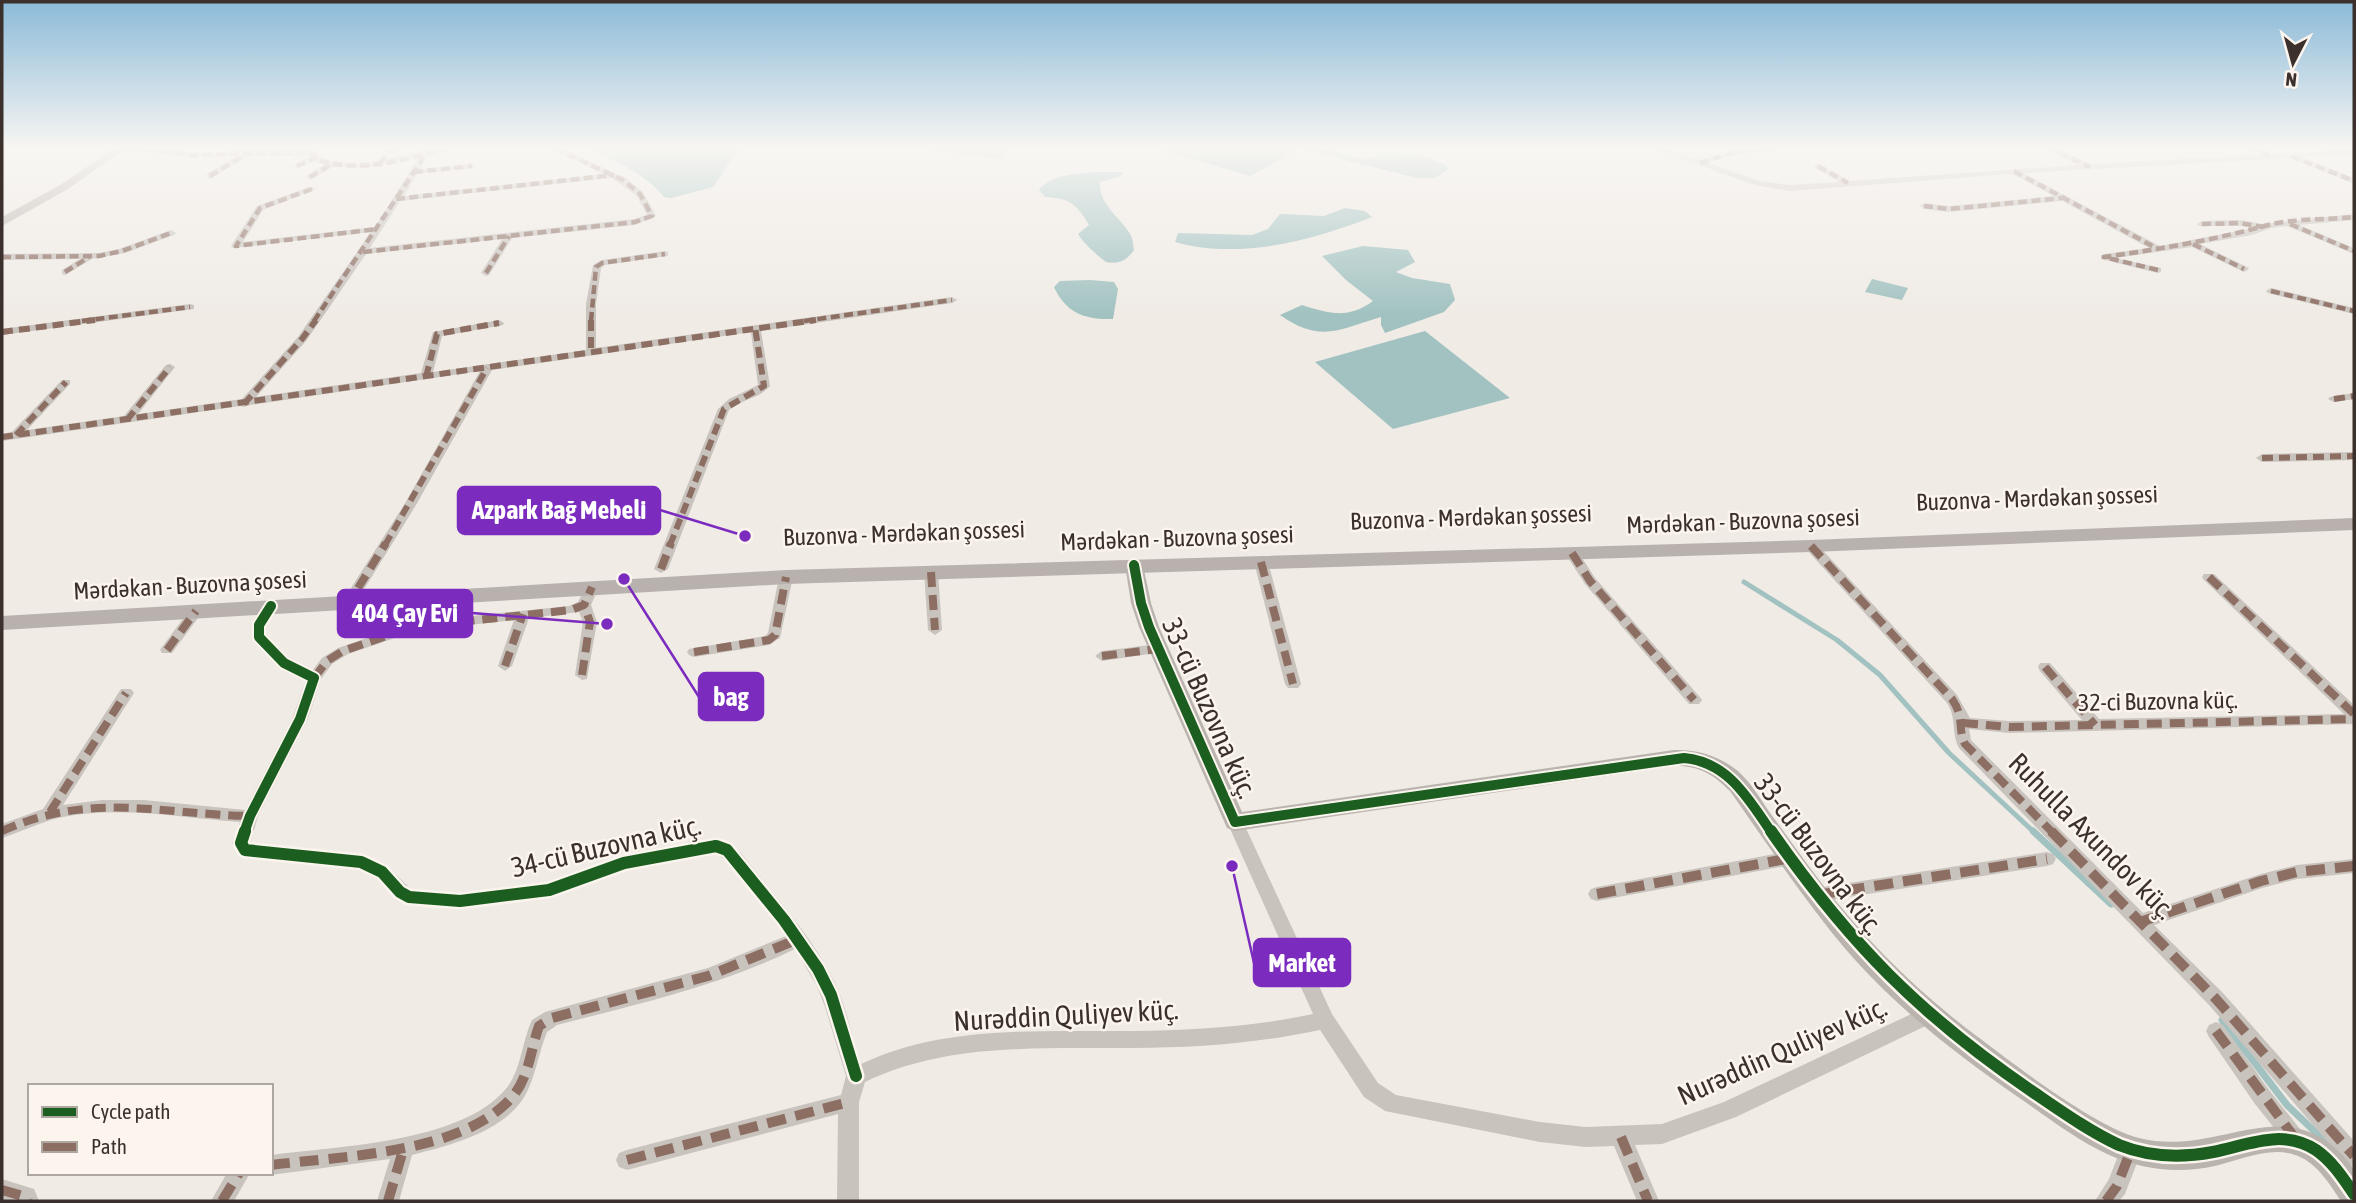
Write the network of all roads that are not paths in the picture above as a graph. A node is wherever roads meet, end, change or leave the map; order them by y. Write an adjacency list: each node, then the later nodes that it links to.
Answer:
1 (35, 203): 9 (street)
2 (273, 203): 13 (street)
3 (393, 203): 13 (street)
4 (645, 203): 15 (street)
5 (2011, 203): 7 (street)
6 (2072, 203): 17 (street)
7 (1924, 206)
8 (2354, 217): 10 (street)
9 (2, 222)
10 (2289, 224): 12 (street); 18 (street)
11 (2202, 225): 12 (street)
12 (2263, 227): 16 (street)
13 (377, 229): 19 (street)
14 (171, 233): 22 (street)
15 (509, 236): 19 (street); 26 (street)
16 (2193, 244): 17 (street); 23 (street)
17 (2158, 249): 24 (street)
18 (2354, 251)
19 (363, 252): 41 (street)
20 (665, 254): 34 (street)
21 (2, 257): 22 (street)
22 (89, 257): 25 (street)
23 (2244, 269)
24 (2158, 270)
25 (65, 272)
26 (486, 273)
27 (2271, 291): 30 (street)
28 (952, 300): 32 (street)
29 (190, 307): 33 (street)
30 (2354, 311)
31 (499, 323): 37 (street)
32 (755, 327): 34 (street); 53 (street)
33 (2, 332)
34 (591, 351): 36 (street)
35 (170, 367): 42 (street)
36 (487, 368): 37 (street); 57 (street)
37 (426, 377): 41 (street)
38 (66, 382): 43 (street)
39 (2354, 396): 40 (street)
40 (2334, 399)
41 (244, 404): 42 (street)
42 (127, 420): 43 (street)
43 (16, 435): 44 (street)
44 (2, 437)
45 (2354, 456): 46 (street)
46 (2262, 458)
47 (2354, 512): 53 (main road, Buzonva - Mərdəkan şossesi)
48 (2354, 524): 49 (main road, Mərdəkan - Buzovna şosesi)
49 (1811, 546): 50 (main road, Mərdəkan - Buzovna şosesi); 77 (street, Ruhulla Axundov küç.)
50 (1572, 553): 51 (main road, Mərdəkan - Buzovna şosesi); 75 (street)
51 (1261, 562): 52 (main road, Mərdəkan - Buzovna şosesi); 73 (street)
52 (1134, 565): 54 (main road, Mərdəkan - Buzovna şosesi); 65 (street, 33-cü Buzovna küç.)
53 (661, 569): 57 (main road, Buzonva - Mərdəkan şossesi)
54 (931, 572): 55 (main road, Mərdəkan - Buzovna şosesi); 64 (street)
55 (786, 577): 58 (main road, Mərdəkan - Buzovna şosesi); 67 (street)
56 (2209, 577): 76 (street)
57 (358, 588): 60 (main road, Buzonva - Mərdəkan şossesi)
58 (588, 596): 59 (main road, Mərdəkan - Buzovna şosesi); 62 (street); 71 (street)
59 (271, 607): 61 (main road, Mərdəkan - Buzovna şosesi); 72 (street)
60 (2, 608)
61 (195, 611): 63 (main road, Mərdəkan - Buzovna şosesi); 66 (street)
62 (523, 614): 69 (street); 72 (street)
63 (2, 622)
64 (935, 630)
65 (1158, 649): 68 (street); 81 (street, 33-cü Buzovna küç.)
66 (167, 650)
67 (694, 652)
68 (1102, 656)
69 (505, 666)
70 (2045, 667): 78 (street)
71 (582, 675)
72 (314, 678): 80 (street, 34-cü Buzovna küç.)
73 (1293, 684)
74 (126, 693): 79 (street)
75 (1694, 700)
76 (2354, 716): 78 (street, 32-ci Buzovna küç.)
77 (1963, 723): 78 (street, 32-ci Buzovna küç.); 88 (street, Ruhulla Axundov küç.)
78 (2095, 725)
79 (50, 812): 80 (street); 82 (street)
80 (250, 816): 89 (street, 34-cü Buzovna küç.)
81 (1235, 822): 83 (street, 33-cü Buzovna küç.); 91 (street, Nurəddin Quliyev küç.)
82 (2, 831)
83 (1791, 858): 86 (street); 87 (street, 33-cü Buzovna küç.)
84 (2047, 859): 87 (street)
85 (2354, 866): 88 (street)
86 (1597, 894)
87 (1816, 895): 90 (street, 33-cü Buzovna küç.)
88 (2140, 922): 99 (street, Ruhulla Axundov küç.)
89 (796, 940): 93 (street, 34-cü Buzovna küç.); 97 (street)
90 (1929, 1015): 95 (street, Nurəddin Quliyev küç.); 98 (street, 33-cü Buzovna küç.)
91 (1325, 1020): 93 (street, Nurəddin Quliyev küç.); 95 (street, Nurəddin Quliyev küç.)
92 (2217, 1031): 96 (street)
93 (856, 1076): 94 (street)
94 (849, 1102): 100 (street); 108 (street)
95 (1621, 1137): 109 (street)
96 (2297, 1141): 98 (street, 33-cü Buzovna küç.); 104 (street, 33-cü Buzovna küç.)
97 (404, 1147): 101 (street); 107 (street)
98 (2131, 1150): 110 (street)
99 (2354, 1156)
100 (628, 1160)
101 (273, 1165)
102 (238, 1175): 106 (street)
103 (2, 1190): 105 (street)
104 (2354, 1194)
105 (28, 1201)
106 (222, 1201)
107 (388, 1201)
108 (848, 1201)
109 (1648, 1201)
110 (2106, 1201)

